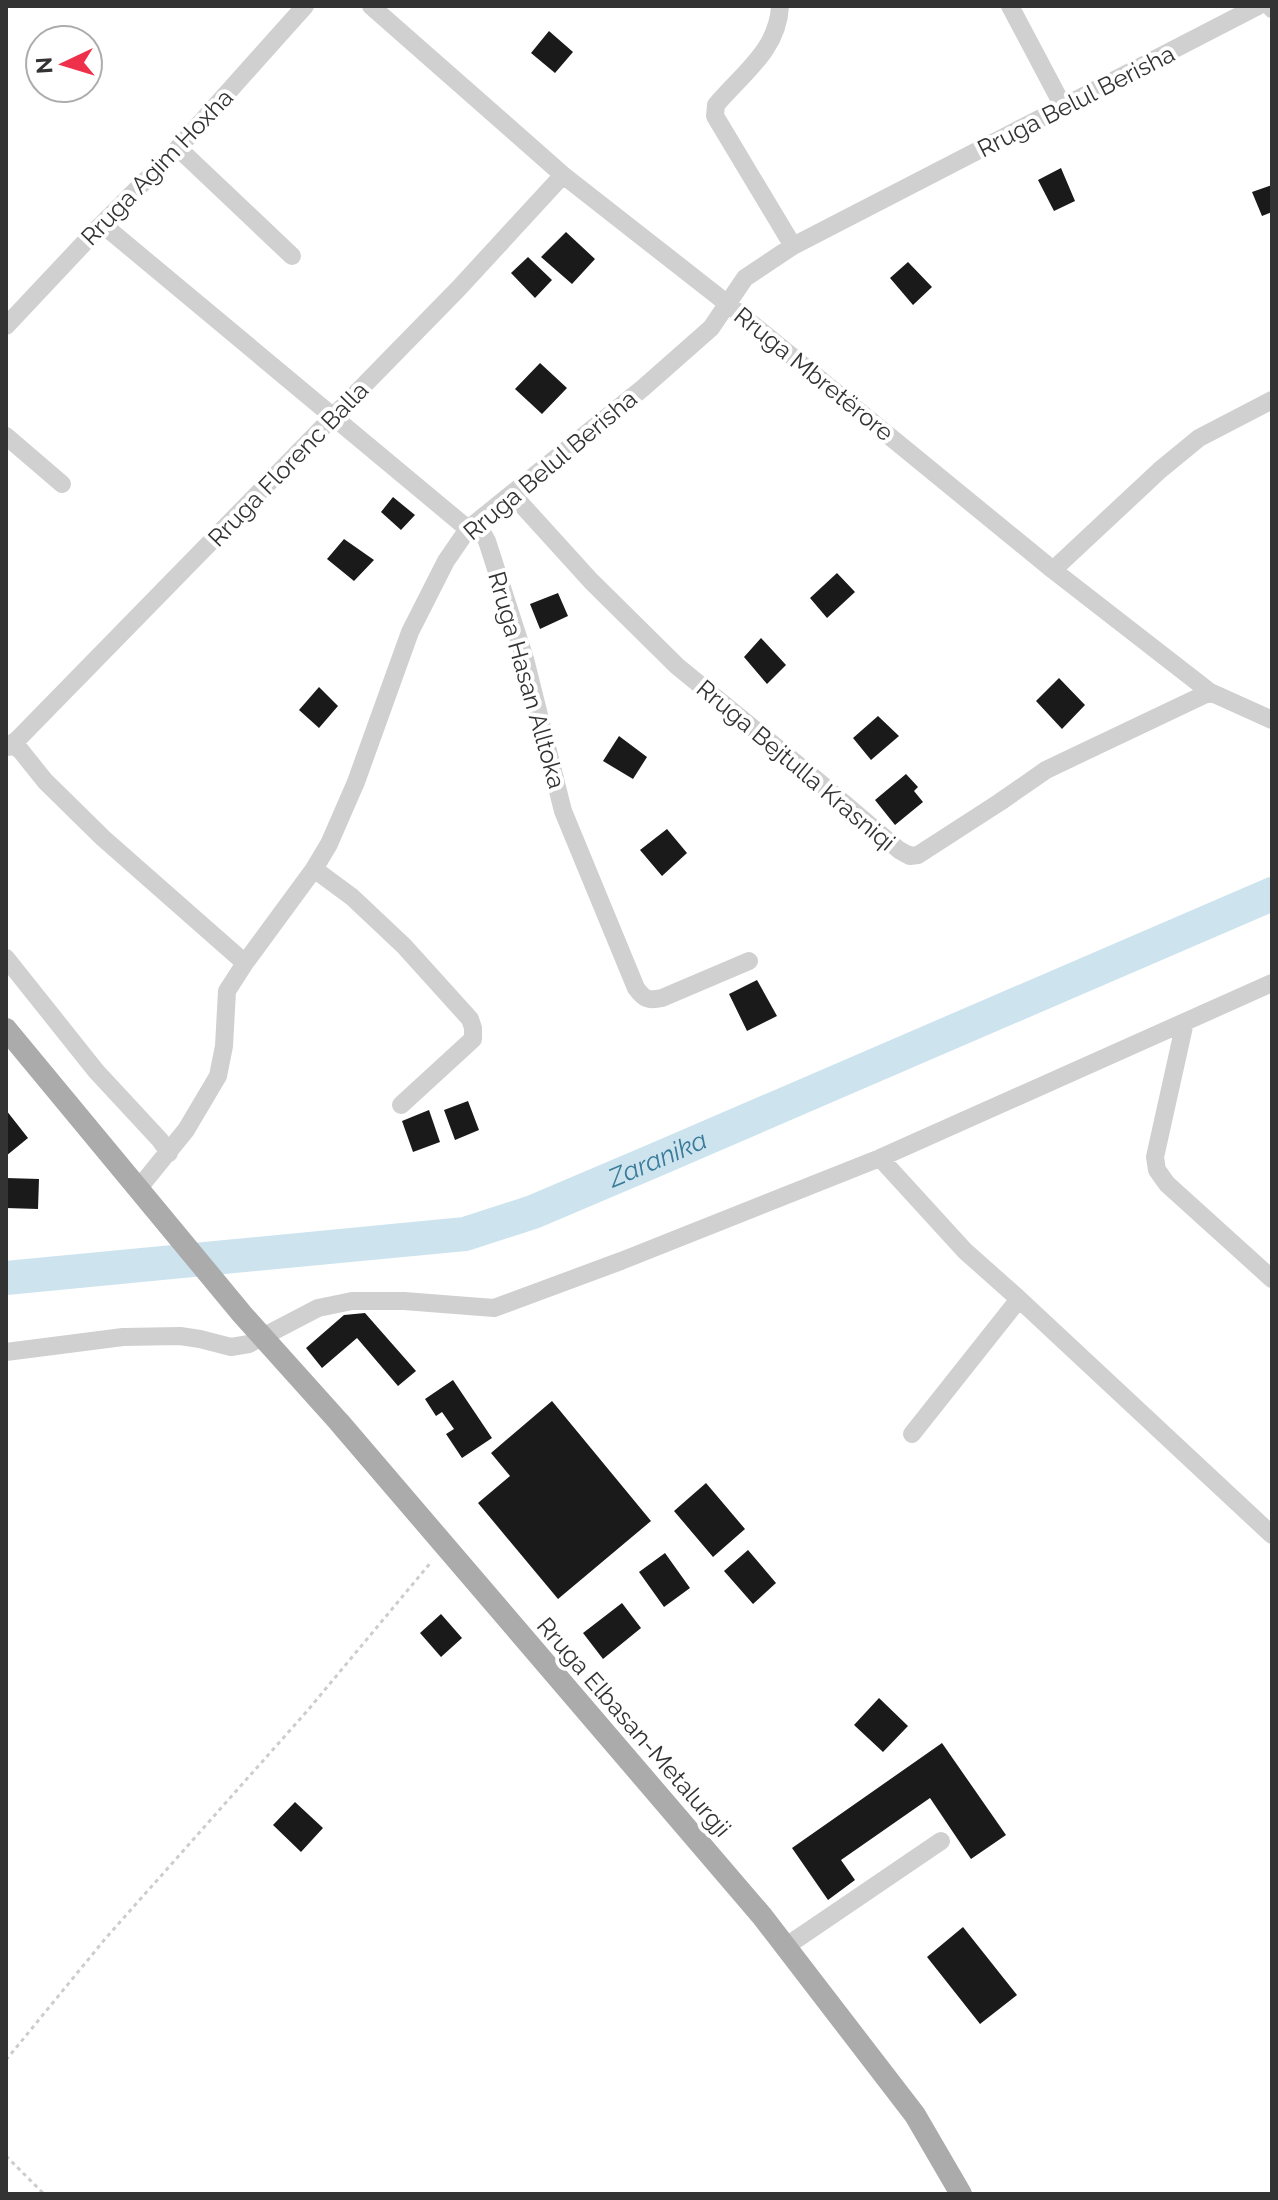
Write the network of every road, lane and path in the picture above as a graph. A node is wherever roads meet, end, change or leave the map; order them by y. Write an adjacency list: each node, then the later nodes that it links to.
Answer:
1 (305, 6): 7 (street, Rruga Agim Hoxha)
2 (371, 6): 8 (street, Rruga Mbretërore)
3 (780, 6): 10 (street)
4 (1010, 6): 6 (street)
5 (1258, 6): 6 (street, Rruga Belul Berisha)
6 (1064, 108): 10 (street, Rruga Belul Berisha)
7 (178, 148): 9 (street, Rruga Agim Hoxha); 11 (street)
8 (563, 175): 12 (street, Rruga Mbretërore); 15 (street, Rruga Florenc Balla)
9 (102, 224): 13 (street, Rruga Agim Hoxha); 15 (street, Rruga Hasan Alltoka)
10 (793, 246): 12 (street, Rruga Belul Berisha)
11 (292, 256)
12 (729, 305): 18 (street, Rruga Belul Berisha); 20 (street, Rruga Mbretërore)
13 (6, 326)
14 (1272, 400): 20 (street)
15 (334, 417): 19 (street, Rruga Hasan Alltoka); 23 (street, Rruga Florenc Balla)
16 (6, 436): 17 (street)
17 (62, 484)
18 (512, 494): 19 (street, Rruga Belul Berisha); 21 (street, Rruga Bejtulla Krasniqi)
19 (468, 529): 24 (street, Rruga Belul Berisha); 26 (street, Rruga Hasan Alltoka)
20 (1053, 570): 21 (street, Rruga Mbretërore)
21 (1210, 692): 22 (street, Rruga Mbretërore)
22 (1272, 720)
23 (6, 747): 27 (street)
24 (314, 869): 27 (street, Rruga Belul Berisha); 31 (street)
25 (6, 958): 32 (street)
26 (749, 961)
27 (245, 963): 32 (street, Rruga Belul Berisha)
28 (1272, 983): 29 (street)
29 (1185, 1022): 33 (street); 35 (street)
30 (6, 1029): 34 (main road)
31 (401, 1105)
32 (169, 1153): 34 (street, Rruga Belul Berisha)
33 (880, 1158): 36 (street); 37 (street)
34 (138, 1189): 37 (main road, Rruga Elbasan-Metalurgji)
35 (1272, 1279)
36 (1019, 1299): 39 (street); 40 (street)
37 (261, 1337): 38 (street); 41 (main road, Rruga Elbasan-Metalurgji)
38 (6, 1352)
39 (912, 1434)
40 (1272, 1535)
41 (445, 1545): 43 (main road, Rruga Elbasan-Metalurgji); 44 (path)
42 (941, 1841): 43 (street)
43 (785, 1947): 47 (main road, Rruga Elbasan-Metalurgji)
44 (6, 2060)
45 (6, 2156): 46 (path)
46 (44, 2194)
47 (961, 2194)

